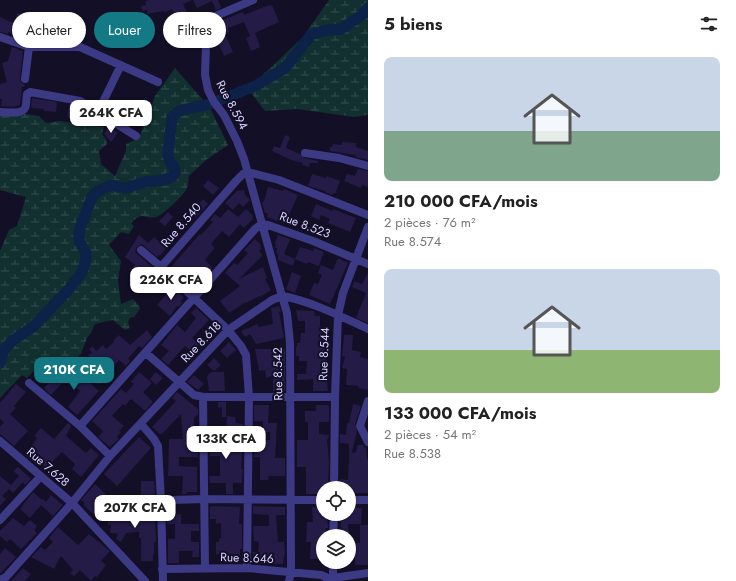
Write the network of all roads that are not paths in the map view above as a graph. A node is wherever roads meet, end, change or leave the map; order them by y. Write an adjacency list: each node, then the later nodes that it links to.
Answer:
1 (253, 0): 14 (street, Rue 8.594)
2 (0, 37): 3 (street)
3 (12, 41)
4 (27, 48): 7 (street)
5 (82, 48): 6 (street)
6 (121, 65): 8 (street); 10 (street)
7 (25, 79)
8 (158, 82)
9 (0, 112): 10 (street)
10 (98, 112): 11 (street)
11 (136, 136)
12 (305, 153): 13 (street)
13 (368, 166)
14 (248, 172): 15 (street); 16 (street); 21 (street, Rue 8.540)
15 (368, 215)
16 (262, 224): 19 (street, Rue 8.523); 23 (street); 24 (street, Rue 8.523)
17 (368, 227): 19 (street, Rue 8.544)
18 (141, 250): 21 (street)
19 (355, 258): 20 (street, Rue 8.523); 25 (street, Rue 8.544)
20 (368, 264)
21 (161, 267): 22 (street, Rue 8.540); 24 (street)
22 (150, 281)
23 (282, 296): 25 (street); 27 (street, Rue 8.618); 31 (street, Rue 8.542)
24 (194, 297): 27 (street); 28 (street, Rue 8.523)
25 (338, 315): 26 (street); 34 (street, Rue 8.544)
26 (368, 329)
27 (228, 330): 29 (street, Rue 8.618); 33 (street)
28 (146, 353): 29 (street); 37 (street, Rue 8.523)
29 (178, 382): 32 (street); 36 (street, Rue 8.618)
30 (29, 383): 37 (street)
31 (291, 396): 33 (street); 34 (street); 45 (street, Rue 8.542)
32 (203, 397): 33 (street); 43 (street)
33 (249, 397): 44 (street)
34 (335, 397): 42 (street, Rue 8.544)
35 (368, 401): 39 (street)
36 (141, 424): 40 (street, Rue 8.618); 50 (street)
37 (80, 426): 40 (street)
38 (0, 441): 41 (street, Rue 7.628)
39 (368, 442)
40 (110, 456): 51 (street, Rue 8.618)
41 (40, 477): 51 (street, Rue 7.628); 52 (street)
42 (334, 481)
43 (205, 499): 44 (street); 50 (street); 53 (street)
44 (248, 499): 45 (street); 54 (street)
45 (290, 499): 46 (street); 57 (street, Rue 8.542)
46 (316, 500)
47 (356, 500): 48 (street)
48 (368, 500)
49 (138, 501): 50 (street)
50 (161, 501): 55 (street)
51 (72, 503): 59 (street, Rue 7.628); 60 (street, Rue 8.618)
52 (0, 520)
53 (205, 568): 54 (street, Rue 8.646); 55 (street, Rue 8.646)
54 (247, 568): 57 (street, Rue 8.646)
55 (162, 569): 62 (street)
56 (333, 569): 61 (street)
57 (291, 572): 61 (street, Rue 8.646); 63 (street, Rue 8.542)
58 (368, 573): 61 (street, Rue 8.646)
59 (140, 579)
60 (0, 580)
61 (333, 580)
62 (162, 581)
63 (289, 581)

